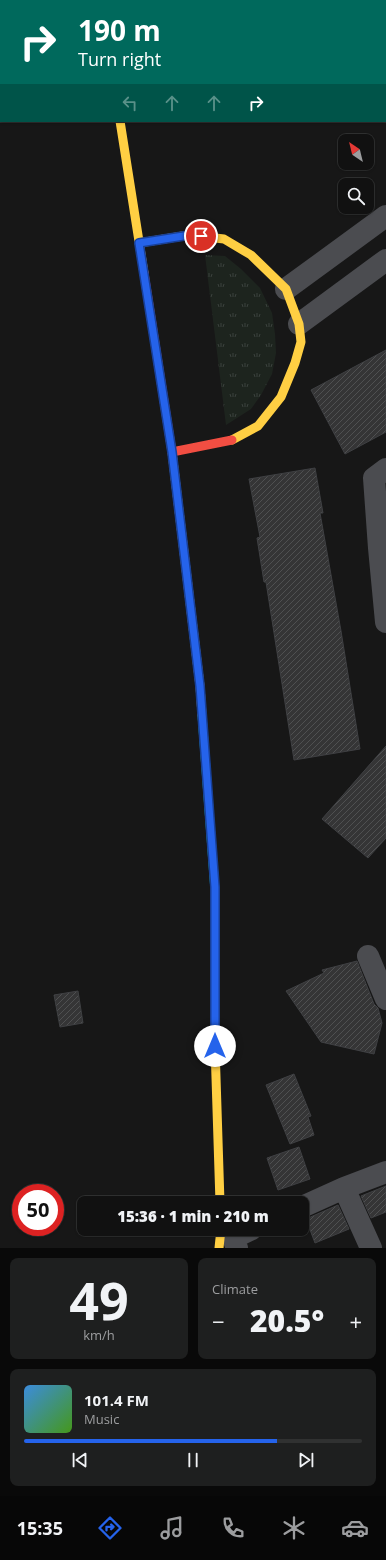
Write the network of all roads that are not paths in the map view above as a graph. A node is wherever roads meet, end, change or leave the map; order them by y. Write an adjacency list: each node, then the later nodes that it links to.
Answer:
1 (120, 122): 3 (main road)
2 (386, 216): 5 (street)
3 (139, 243): 5 (main road); 7 (main road)
4 (386, 260): 6 (street)
5 (286, 289): 6 (main road)
6 (299, 324): 7 (main road)
7 (172, 452): 15 (main road)
8 (386, 469): 9 (street)
9 (382, 553): 10 (street)
10 (386, 622)
11 (368, 956): 12 (street)
12 (386, 999)
13 (386, 1172): 14 (street)
14 (344, 1188): 16 (street); 17 (street)
15 (220, 1196)
16 (309, 1204)
17 (371, 1248)

